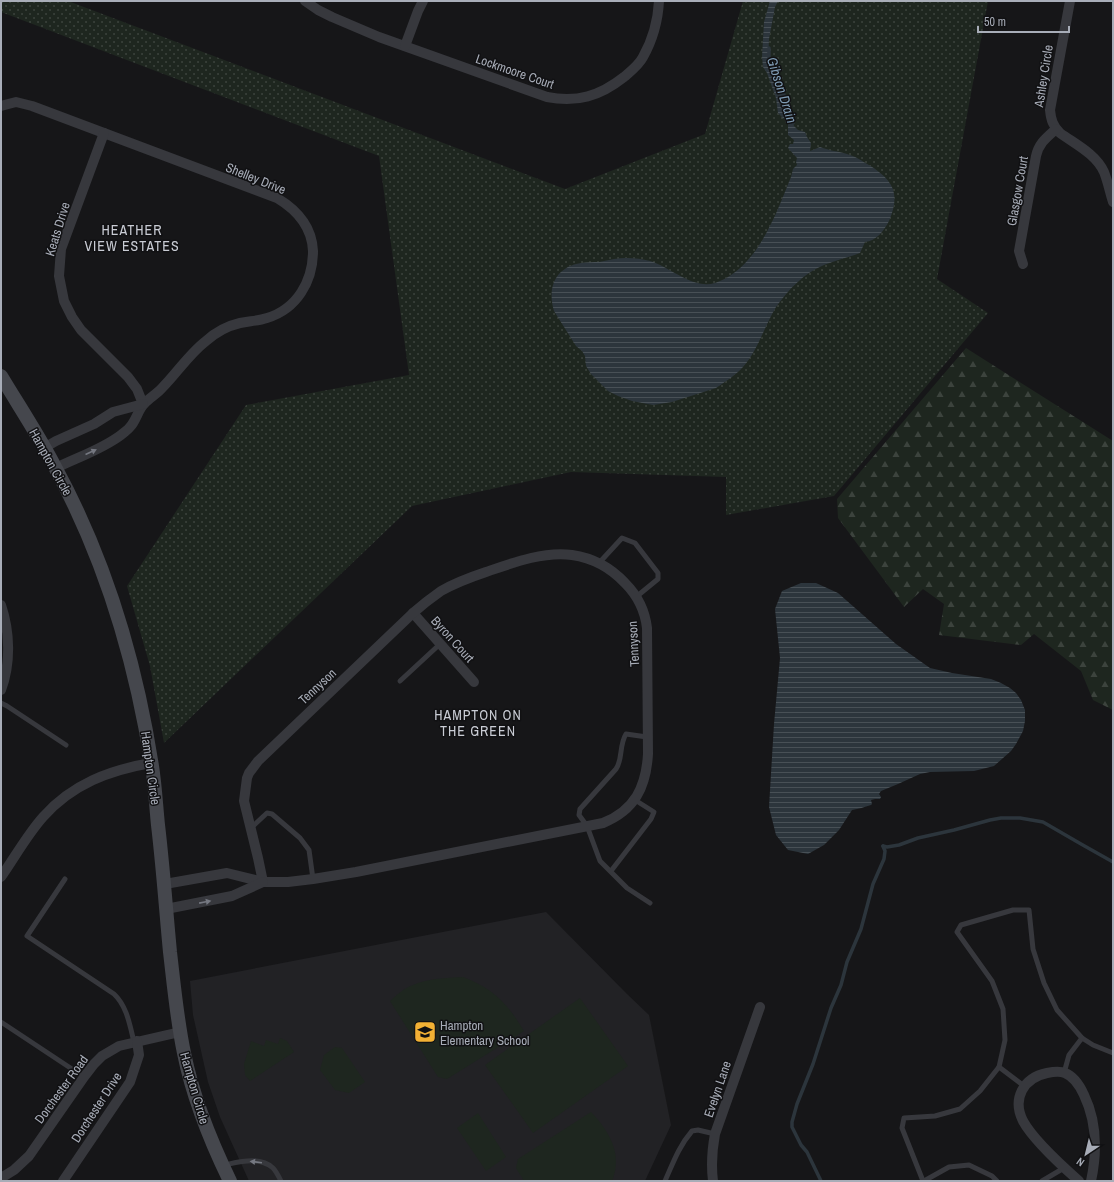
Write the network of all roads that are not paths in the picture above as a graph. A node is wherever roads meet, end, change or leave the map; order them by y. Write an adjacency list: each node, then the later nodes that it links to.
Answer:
1 (305, 1): 5 (street, Lockmoore Court)
2 (423, 1): 5 (street)
3 (659, 1): 5 (street, Lockmoore Court)
4 (1070, 1): 7 (street, Ashley Circle)
5 (405, 46)
6 (1, 106): 8 (street, Shelley Drive)
7 (1056, 129): 9 (street); 10 (street, Glasgow Court)
8 (104, 133): 12 (street, Keats Drive); 12 (street, Shelley Drive)
9 (1113, 202)
10 (1023, 264)
11 (1, 376): 13 (street, Hampton Circle)
12 (143, 404): 13 (street, Shelley Drive); 14 (street, Shelley Drive, one-way to 12)
13 (44, 448): 14 (street, Hampton Circle)
14 (56, 468): 27 (street, Hampton Circle)
15 (599, 563): 16 (street, Tennyson); 16 (lane); 18 (street, Tennyson)
16 (636, 597): 25 (street, Tennyson)
17 (1, 605): 20 (street)
18 (412, 614): 19 (street, Byron Court); 30 (street, Tennyson)
19 (440, 644): 21 (lane); 22 (street, Byron Court)
20 (5, 651): 23 (street)
21 (400, 681)
22 (474, 682)
23 (1, 690)
24 (1, 703): 26 (lane)
25 (647, 737): 28 (street, Tennyson); 29 (lane)
26 (66, 745)
27 (151, 763): 32 (street); 36 (street, Hampton Circle)
28 (635, 800): 29 (street, Tennyson); 31 (lane)
29 (587, 826): 31 (lane); 34 (street, Tennyson)
30 (251, 828): 34 (lane); 35 (street, Tennyson)
31 (611, 871): 37 (lane)
32 (1, 877)
33 (65, 878): 43 (lane)
34 (313, 879): 35 (street, Tennyson)
35 (263, 882): 36 (street, Tennyson); 38 (street, Tennyson, one-way to 35)
36 (164, 884): 38 (street, Hampton Circle)
37 (650, 903)
38 (166, 909): 41 (street, Hampton Circle)
39 (760, 1007): 49 (street, Evelyn Lane)
40 (1, 1022): 47 (lane)
41 (180, 1032): 43 (street, Dorchester Road); 50 (street, Hampton Circle)
42 (1082, 1038): 44 (lane); 45 (lane); 46 (lane)
43 (136, 1042): 47 (street, Dorchester Road); 54 (street, Dorchester Drive)
44 (1113, 1053)
45 (999, 1067): 48 (lane); 59 (lane)
46 (1064, 1073): 48 (street); 62 (street)
47 (84, 1077): 52 (street, Dorchester Road)
48 (1024, 1086): 51 (street)
49 (715, 1134): 57 (lane); 58 (street, Evelyn Lane)
50 (222, 1166): 55 (street, Hampton Circle); 56 (lane, one-way to 50)
51 (1064, 1168): 53 (lane); 61 (street)
52 (1, 1178)
53 (1045, 1180)
54 (63, 1181)
55 (230, 1181)
56 (281, 1181)
57 (665, 1181)
58 (713, 1181)
59 (923, 1181): 60 (lane)
60 (997, 1181)
61 (1079, 1181)
62 (1091, 1181)

